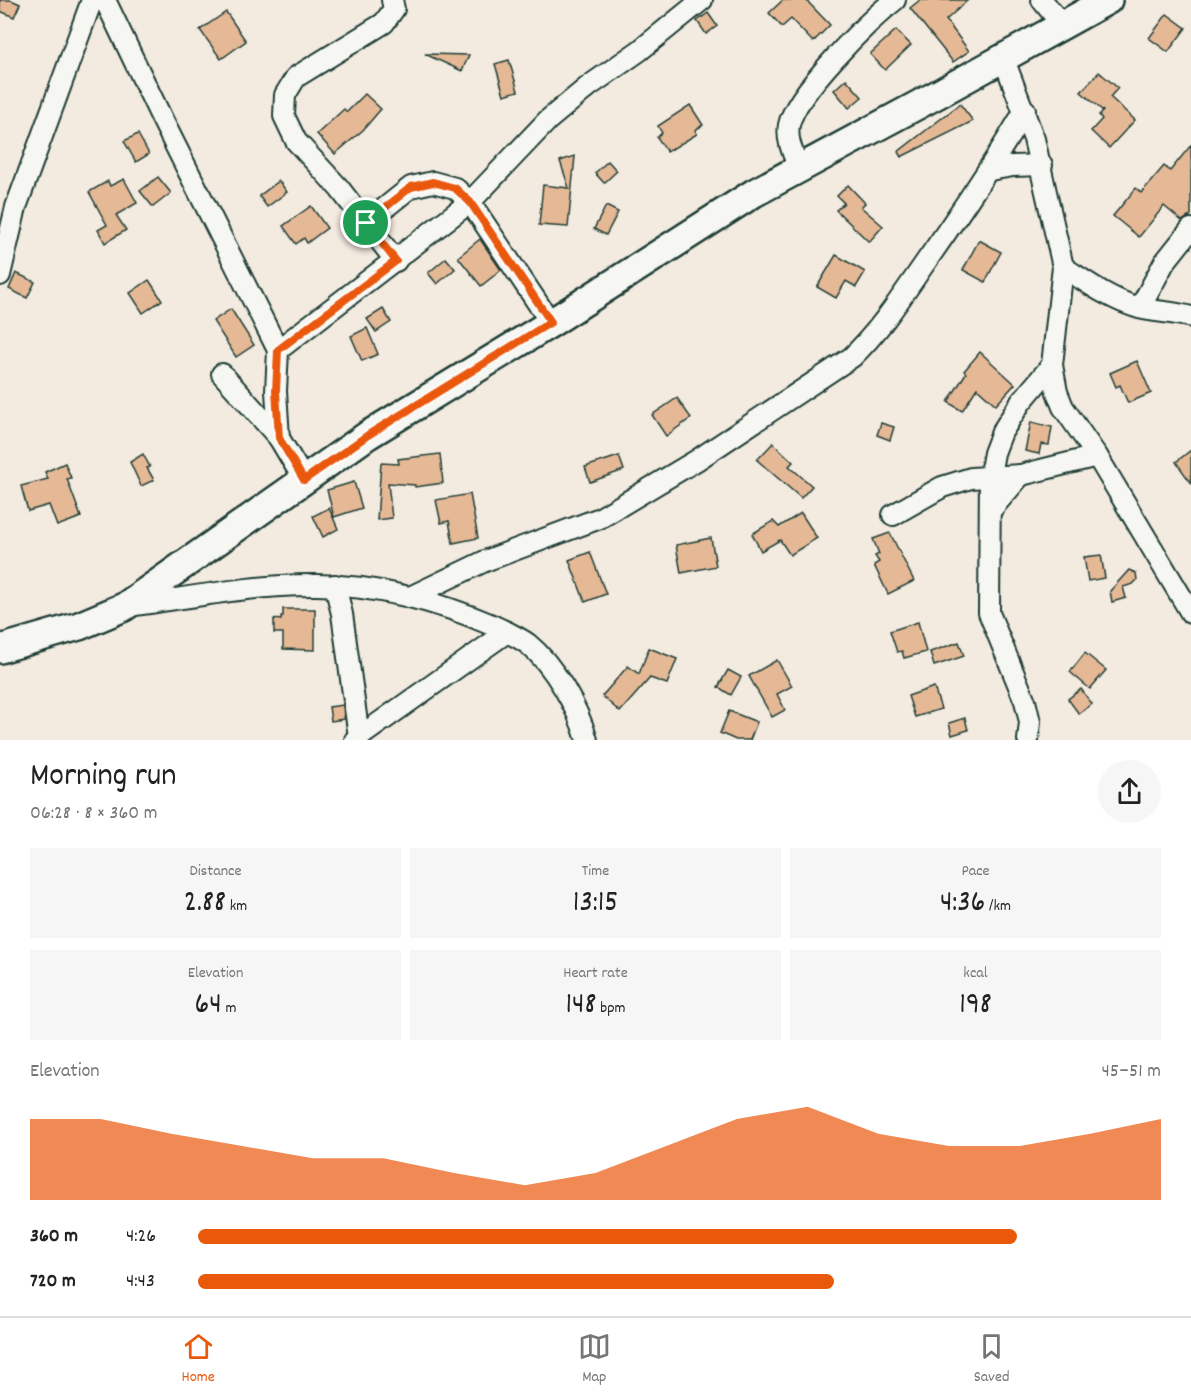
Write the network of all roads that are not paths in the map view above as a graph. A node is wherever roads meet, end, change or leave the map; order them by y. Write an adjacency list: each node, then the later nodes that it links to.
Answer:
1 (92, 0): 19 (street)
2 (105, 0): 23 (street)
3 (392, 0): 15 (street)
4 (702, 0): 14 (street)
5 (895, 0): 12 (street)
6 (1042, 0): 8 (street)
7 (1108, 0): 8 (street)
8 (1062, 25): 9 (street)
9 (1003, 57): 10 (street); 12 (street)
10 (1025, 110): 11 (street); 13 (street)
11 (1042, 165): 13 (street); 18 (street)
12 (799, 169): 22 (street)
13 (990, 170): 34 (street)
14 (470, 202): 15 (street); 17 (street); 22 (street)
15 (366, 223): 17 (street)
16 (1191, 230): 20 (street)
17 (396, 261): 23 (street)
18 (1064, 267): 20 (street); 24 (street)
19 (0, 275)
20 (1140, 308): 21 (street)
21 (1191, 317)
22 (551, 322): 30 (street)
23 (278, 350): 26 (street)
24 (1052, 365): 27 (street); 29 (street)
25 (222, 375): 26 (street)
26 (279, 438): 30 (street)
27 (1097, 456): 28 (street); 36 (street)
28 (1021, 475): 29 (street); 31 (street)
29 (990, 476): 31 (street); 32 (street)
30 (304, 480): 35 (street)
31 (990, 511): 41 (street)
32 (893, 515)
33 (335, 585): 34 (street); 35 (street); 39 (street)
34 (410, 597): 37 (street)
35 (124, 607): 38 (street)
36 (1191, 613)
37 (507, 632): 39 (street); 40 (street)
38 (0, 650)
39 (357, 738)
40 (587, 740)
41 (1028, 740)

